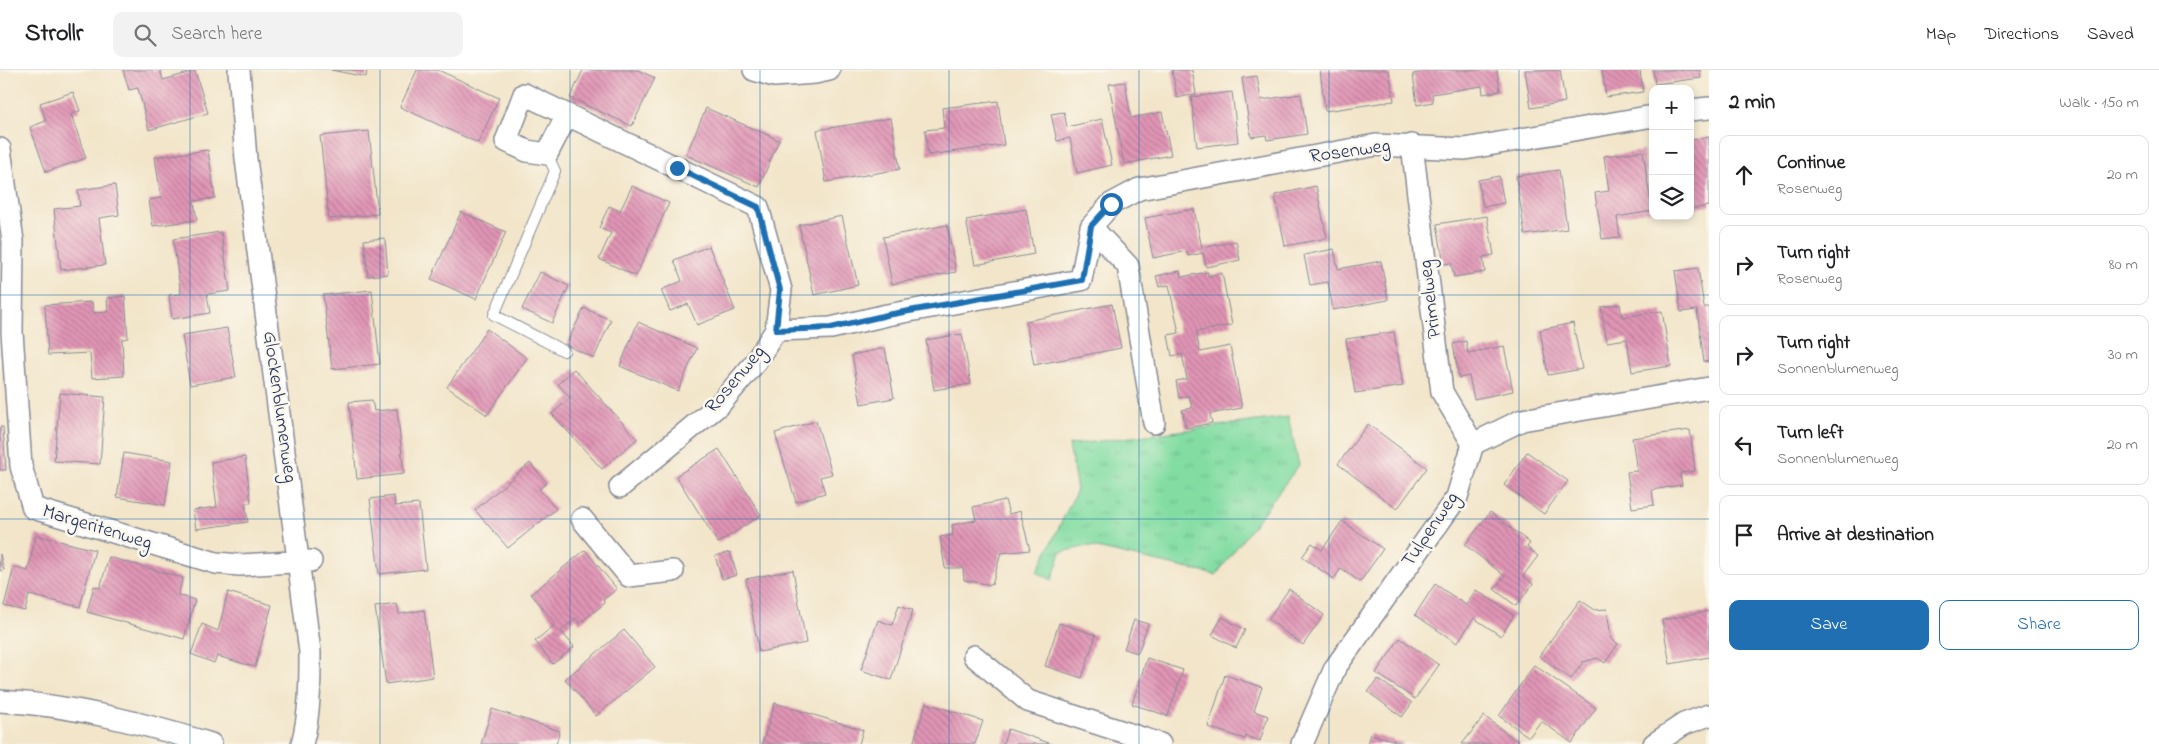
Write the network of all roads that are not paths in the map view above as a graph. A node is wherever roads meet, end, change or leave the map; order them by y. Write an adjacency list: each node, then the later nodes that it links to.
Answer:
1 (239, 70): 19 (street, Glockenblumenweg)
2 (754, 70): 3 (street)
3 (829, 70)
4 (1709, 108): 5 (street)
5 (1694, 110)
6 (567, 115): 10 (street); 10 (street); 12 (street)
7 (1649, 117): 8 (street, Rosenweg)
8 (1412, 145): 11 (street, Rosenweg); 16 (street, Primelweg)
9 (0, 149): 19 (street, Margeritenweg)
10 (547, 154): 13 (lane)
11 (1091, 226): 12 (street, Rosenweg); 15 (street)
12 (776, 330): 17 (street, Rosenweg)
13 (564, 351)
14 (1709, 388): 16 (street)
15 (1154, 423)
16 (1473, 444): 27 (street, Tulpenweg)
17 (620, 487)
18 (582, 519): 20 (street)
19 (304, 562): 25 (street, Glockenblumenweg)
20 (673, 571)
21 (974, 656): 26 (street)
22 (0, 701): 24 (street)
23 (1709, 716): 28 (street)
24 (211, 744)
25 (302, 744)
26 (1160, 744)
27 (1302, 744)
28 (1654, 744)

